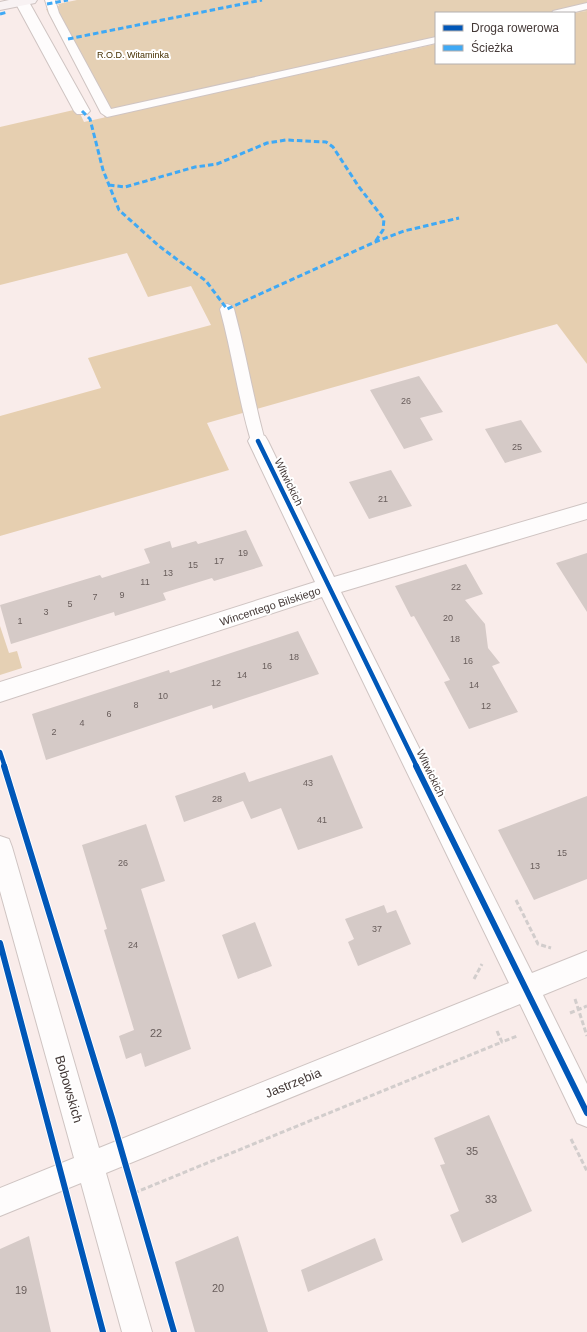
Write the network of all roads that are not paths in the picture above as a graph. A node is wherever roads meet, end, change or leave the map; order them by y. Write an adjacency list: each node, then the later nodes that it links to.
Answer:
1 (50, 0): 6 (lane)
2 (26, 1): 3 (street); 7 (street)
3 (0, 6)
4 (587, 6): 5 (lane)
5 (561, 12)
6 (435, 40)
7 (82, 110)
8 (227, 309): 9 (lane)
9 (258, 441): 11 (street, Witwickich)
10 (587, 511): 11 (street, Wincentego Bilskiego)
11 (328, 588): 12 (street, Wincentego Bilskiego); 15 (street, Witwickich)
12 (0, 692)
13 (0, 847): 17 (street, Bobowskich)
14 (587, 964): 15 (street, Jastrzębia)
15 (526, 988): 16 (street, Witwickich); 17 (street, Jastrzębia)
16 (587, 1113)
17 (91, 1165): 18 (street, Jastrzębia); 19 (street, Bobowskich)
18 (0, 1202)
19 (137, 1332)

